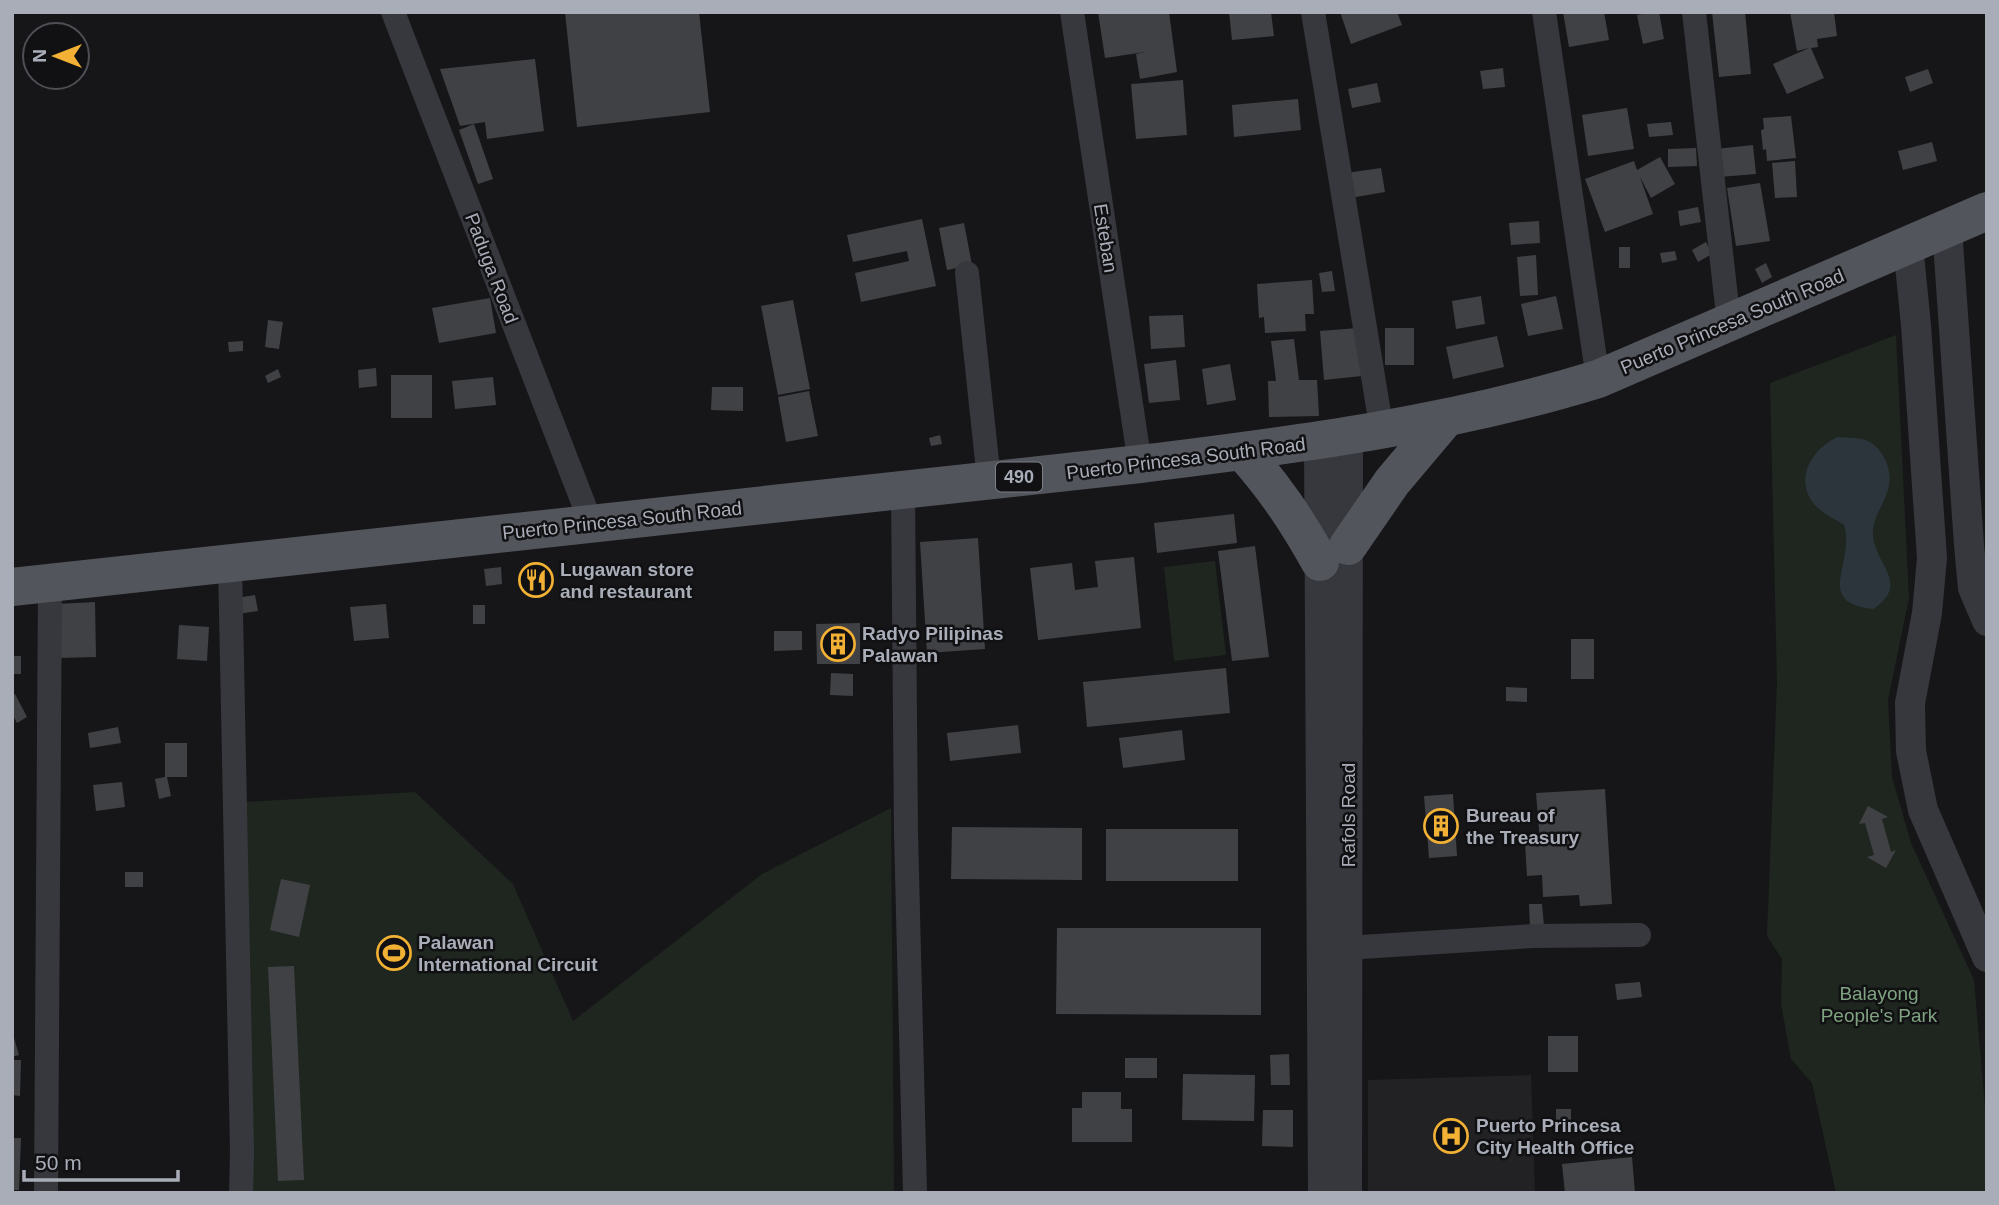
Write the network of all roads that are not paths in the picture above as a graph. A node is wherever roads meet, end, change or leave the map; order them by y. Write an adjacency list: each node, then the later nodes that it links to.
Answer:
1 (393, 12): 18 (street, Paduga Road)
2 (1073, 12): 15 (street, Esteban)
3 (1313, 12): 13 (street)
4 (1544, 12): 11 (street)
5 (1695, 12): 10 (street)
6 (1987, 211): 7 (main road, Puerto Princesa South Road / 490)
7 (1947, 228): 8 (main road, Puerto Princesa South Road / 490); 24 (street)
8 (1908, 245): 10 (main road, Puerto Princesa South Road / 490); 23 (street)
9 (967, 272): 16 (street)
10 (1729, 324): 11 (main road, Puerto Princesa South Road / 490)
11 (1598, 379): 12 (main road, Puerto Princesa South Road / 490)
12 (1446, 418): 13 (main road, Puerto Princesa South Road / 490); 19 (main road)
13 (1350, 437): 14 (main road, Puerto Princesa South Road / 490); 19 (street, Rafols Road)
14 (1242, 452): 15 (main road, Puerto Princesa South Road / 490); 19 (main road)
15 (1140, 464): 16 (main road, Puerto Princesa South Road / 490)
16 (989, 480): 17 (main road, Puerto Princesa South Road / 490)
17 (903, 489): 18 (main road, Puerto Princesa South Road / 490); 30 (street)
18 (591, 523): 20 (main road, Puerto Princesa South Road / 490)
19 (1334, 554): 26 (street, Rafols Road)
20 (230, 563): 21 (main road, Puerto Princesa South Road / 490); 29 (street)
21 (50, 583): 22 (main road, Puerto Princesa South Road / 490); 28 (street)
22 (12, 587)
23 (1927, 613): 24 (street); 27 (street)
24 (1984, 616)
25 (1639, 935): 26 (street)
26 (1335, 948): 31 (street, Rafols Road); 32 (street, Rafols Road)
27 (1987, 957)
28 (46, 1193)
29 (241, 1193)
30 (915, 1193)
31 (1323, 1193)
32 (1347, 1193)

